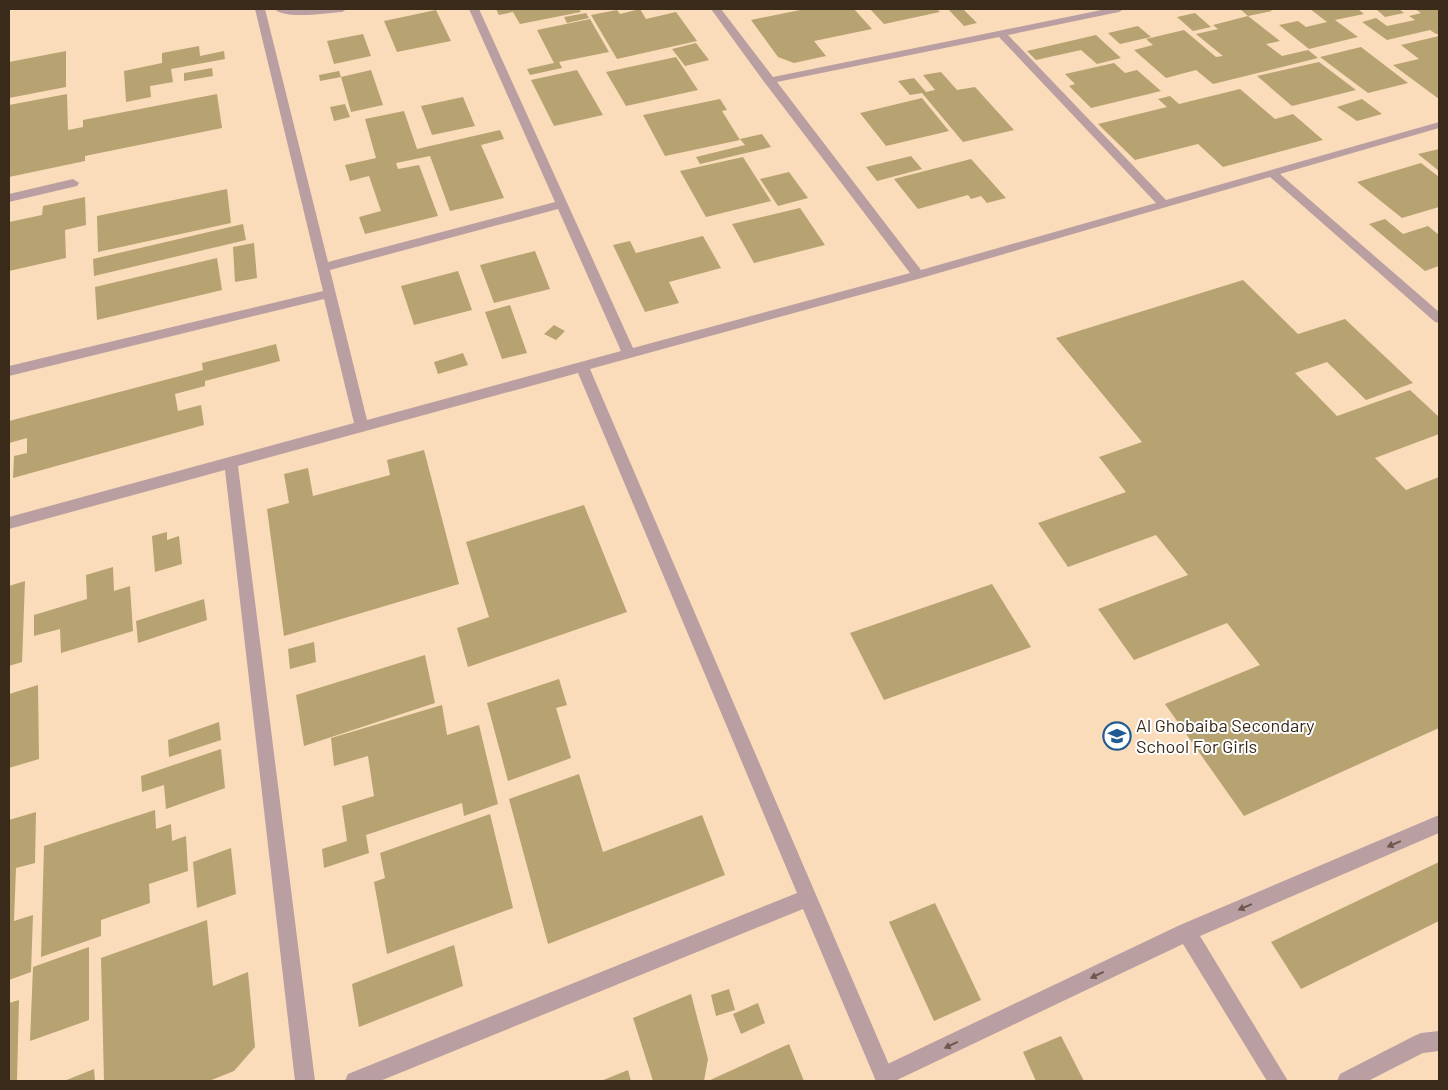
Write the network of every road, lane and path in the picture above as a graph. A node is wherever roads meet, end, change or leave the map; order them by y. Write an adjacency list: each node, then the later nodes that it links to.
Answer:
1 (260, 9): 15 (street)
2 (279, 9): 3 (street)
3 (342, 9)
4 (474, 9): 14 (street)
5 (716, 9): 8 (street)
6 (1119, 9): 7 (street)
7 (1001, 33): 8 (street); 13 (street)
8 (769, 81): 16 (street)
9 (1439, 125): 10 (street)
10 (1272, 173): 13 (street); 18 (street)
11 (73, 183): 12 (street)
12 (9, 198)
13 (1163, 203): 16 (street)
14 (562, 204): 15 (street); 19 (street)
15 (324, 267): 17 (street)
16 (918, 275): 19 (street)
17 (330, 293): 21 (street); 22 (street)
18 (1439, 318)
19 (629, 354): 20 (street)
20 (582, 367): 22 (street); 26 (street)
21 (9, 372)
22 (362, 427): 23 (street)
23 (231, 463): 24 (street); 30 (street)
24 (9, 524)
25 (1439, 824): 27 (street, one-way to 27)
26 (808, 898): 29 (street); 31 (street)
27 (1187, 932): 29 (street, one-way to 29); 32 (street)
28 (1439, 1041): 33 (street)
29 (885, 1079)
30 (305, 1081)
31 (356, 1081)
32 (1278, 1081)
33 (1347, 1081)

